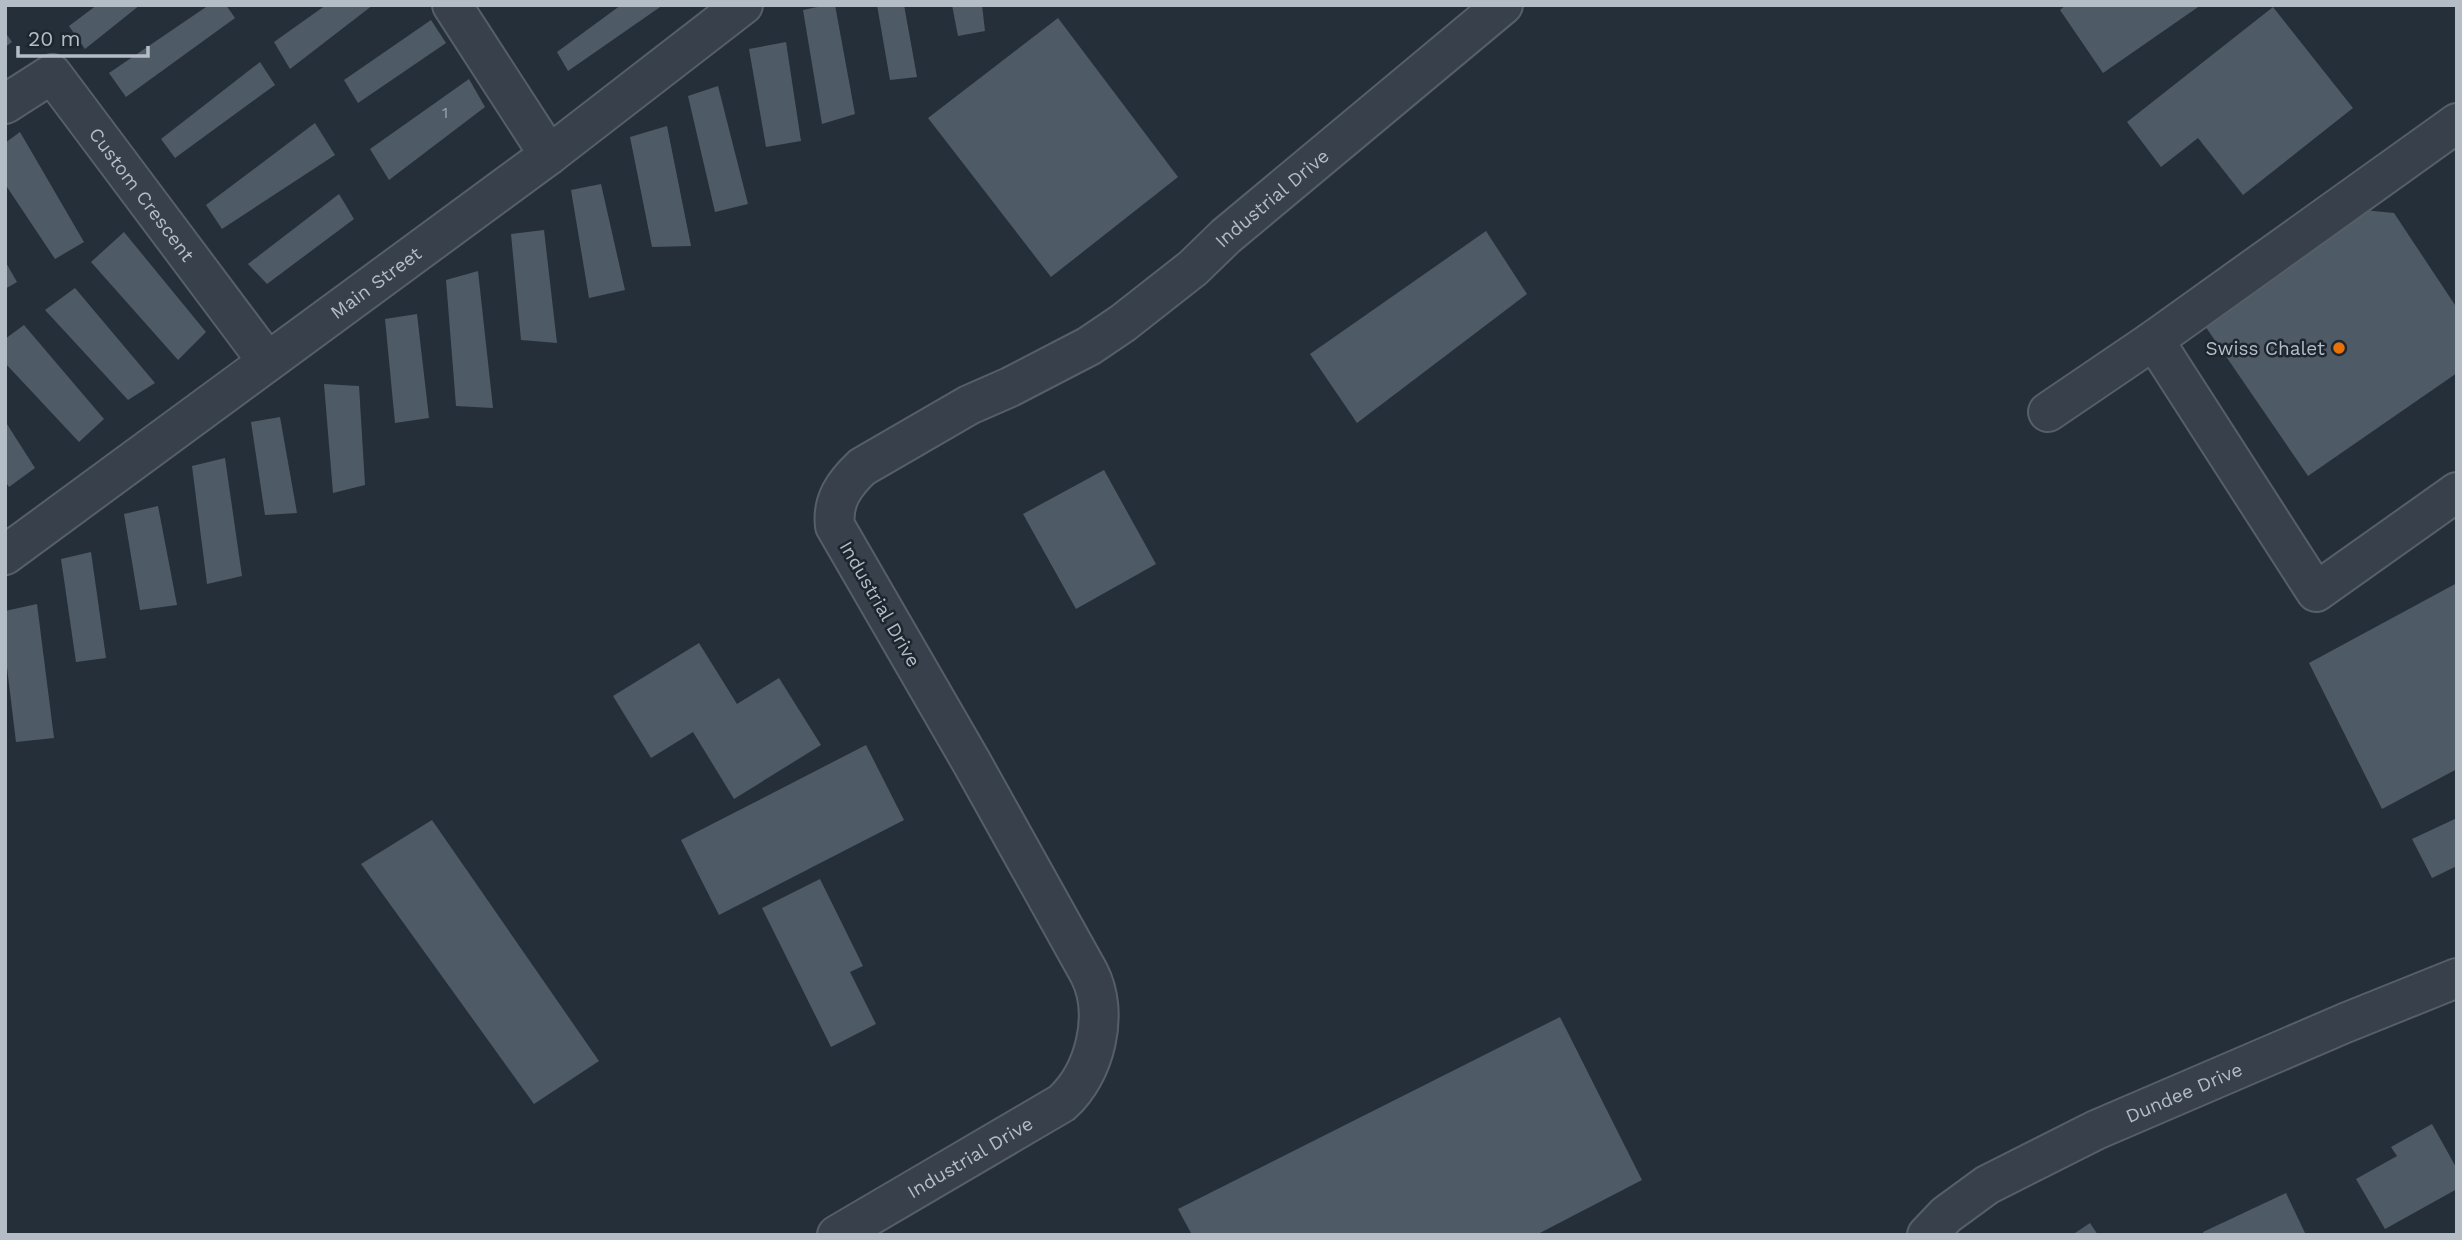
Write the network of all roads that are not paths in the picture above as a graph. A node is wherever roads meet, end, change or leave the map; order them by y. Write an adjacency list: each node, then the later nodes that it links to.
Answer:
1 (452, 5): 6 (street)
2 (743, 5): 6 (street, Main Street)
3 (1503, 5): 13 (street, Industrial Drive)
4 (5, 104): 8 (street, Custom Crescent)
5 (2457, 123): 7 (street)
6 (549, 155): 8 (street, Main Street)
7 (2154, 340): 9 (street); 10 (street)
8 (267, 361): 11 (street, Main Street)
9 (2048, 412)
10 (2457, 492)
11 (5, 555)
12 (2457, 978): 14 (street, Dundee Drive)
13 (837, 1235)
14 (1927, 1235)

